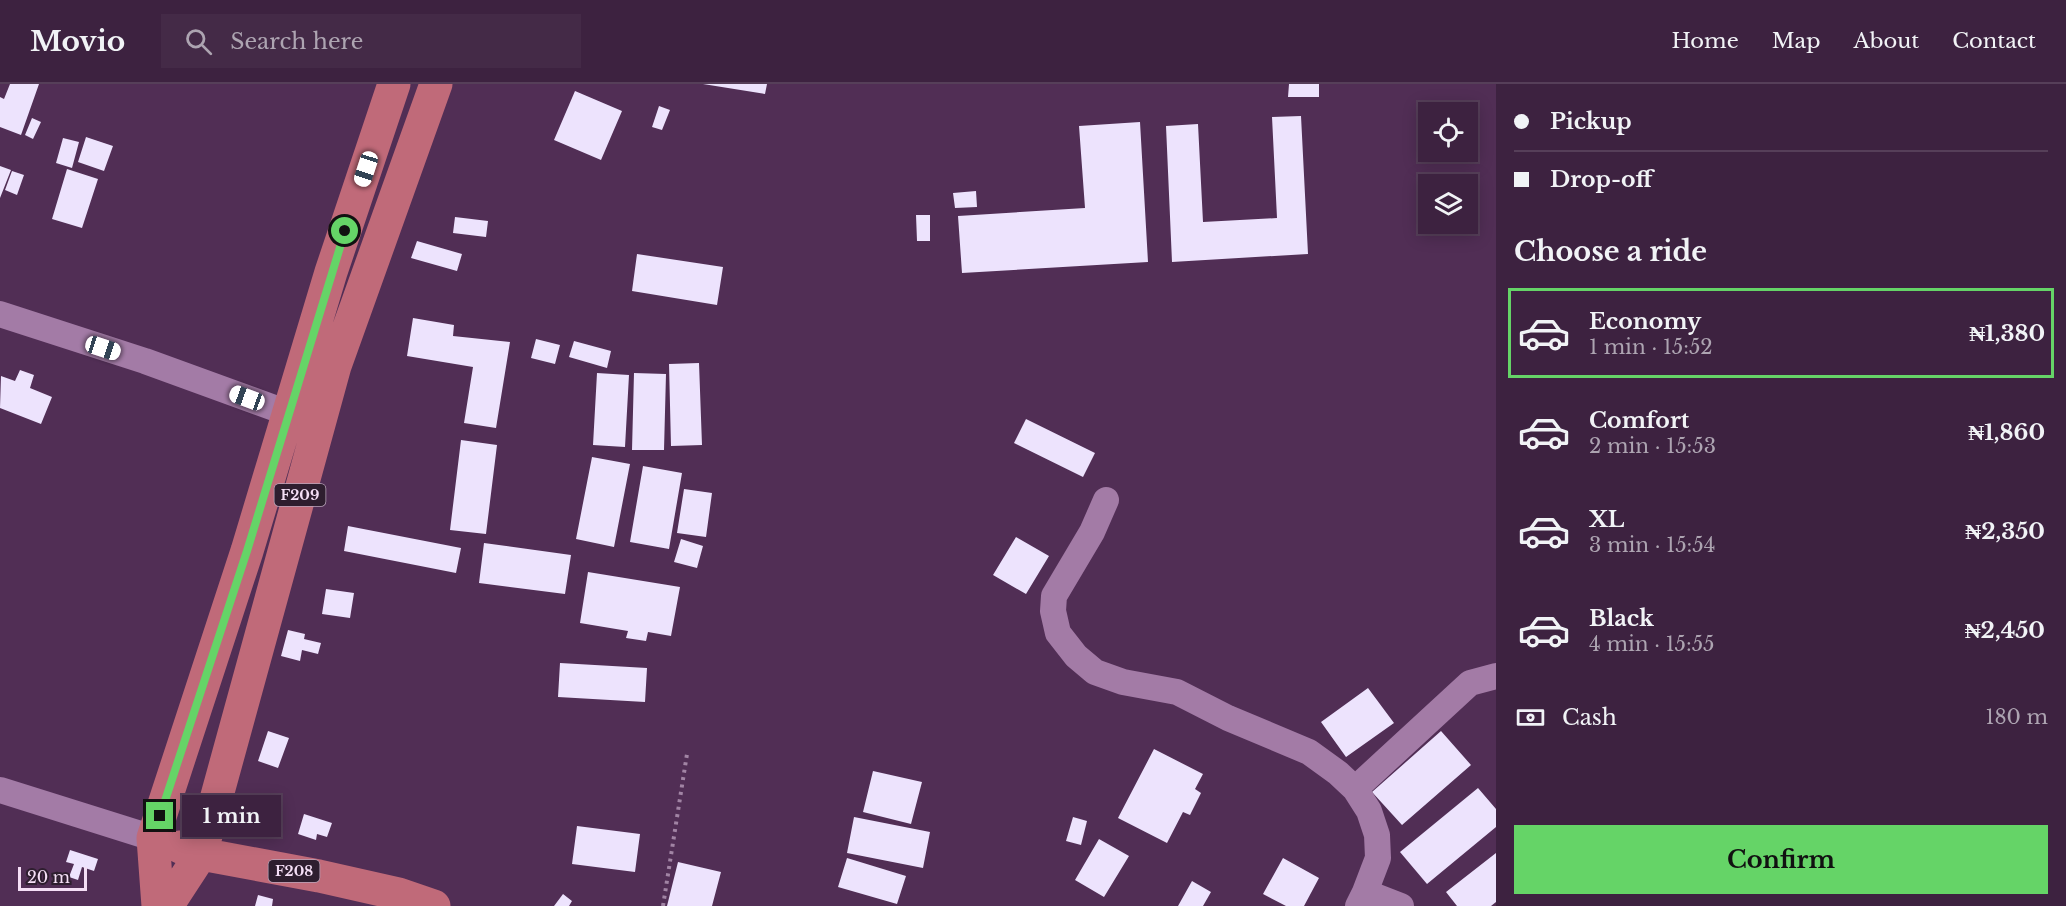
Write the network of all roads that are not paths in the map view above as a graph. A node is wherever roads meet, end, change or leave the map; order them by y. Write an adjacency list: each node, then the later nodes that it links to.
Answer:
1 (394, 84): 4 (main road, F209)
2 (436, 84): 10 (main road, F209)
3 (0, 314): 4 (street)
4 (288, 412): 9 (main road, F209)
5 (1106, 500): 7 (street)
6 (1496, 676): 7 (street)
7 (1354, 789): 11 (street)
8 (0, 790): 9 (street)
9 (153, 838): 10 (main road, F208); 12 (main road, F209)
10 (201, 854): 13 (main road, F209); 14 (main road, F208)
11 (1362, 899): 15 (street)
12 (158, 906)
13 (167, 906)
14 (434, 906)
15 (1401, 906)

